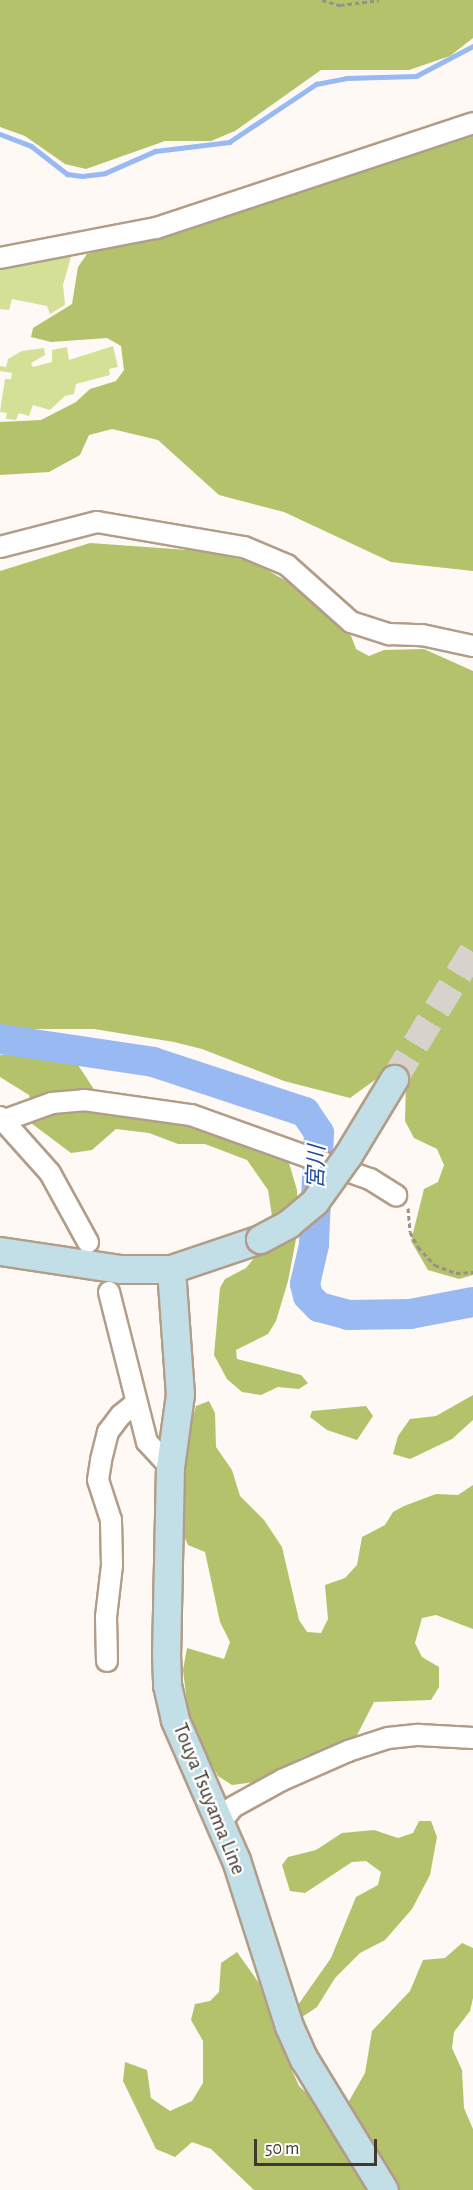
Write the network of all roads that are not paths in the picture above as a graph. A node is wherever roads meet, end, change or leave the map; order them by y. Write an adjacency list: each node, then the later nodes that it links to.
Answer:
1 (473, 123): 2 (street)
2 (0, 258)
3 (0, 547): 4 (street)
4 (473, 646)
5 (394, 1079): 10 (main road, bridge)
6 (2, 1118): 7 (street); 8 (street)
7 (396, 1195)
8 (88, 1242)
9 (0, 1251): 10 (main road)
10 (171, 1269): 13 (main road, Touya Tsuyama Line)
11 (109, 1292): 12 (street)
12 (136, 1403): 13 (street); 14 (street)
13 (170, 1467): 16 (main road, Touya Tsuyama Line)
14 (107, 1661)
15 (473, 1738): 16 (street)
16 (221, 1822): 17 (main road, Touya Tsuyama Line)
17 (384, 2190)

